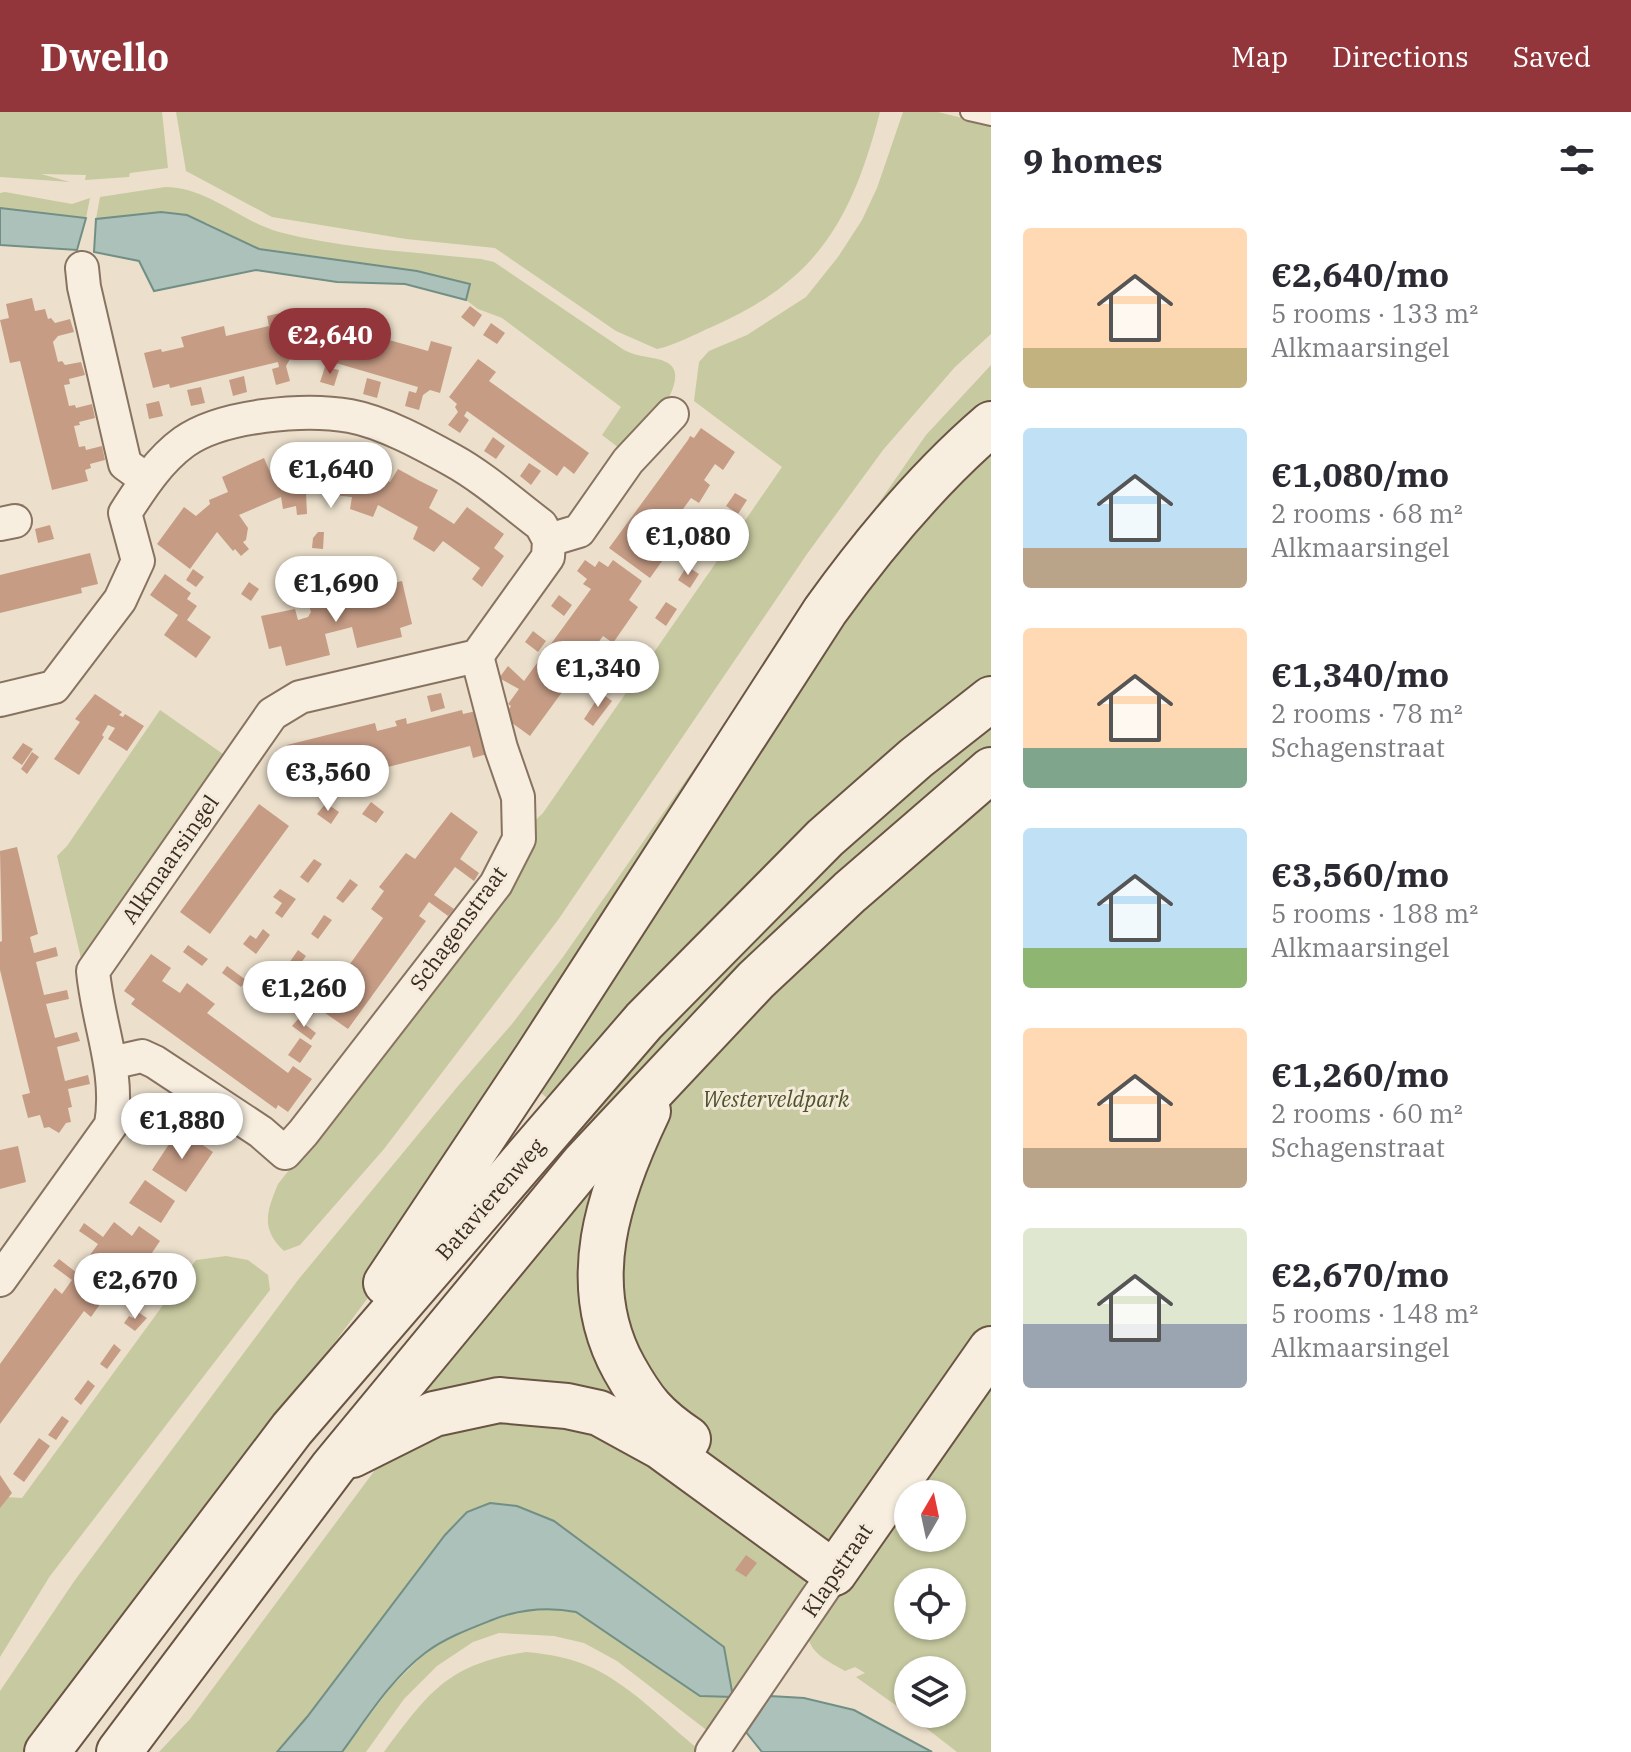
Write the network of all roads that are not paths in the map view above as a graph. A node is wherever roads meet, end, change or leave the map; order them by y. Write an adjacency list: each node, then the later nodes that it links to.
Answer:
1 (969, 112): 2 (lane)
2 (991, 117)
3 (82, 268): 6 (street)
4 (672, 414): 7 (street)
5 (991, 424): 16 (main road)
6 (147, 480): 7 (street); 10 (street)
7 (549, 540): 8 (street)
8 (477, 656): 12 (street, Alkmaarsingel); 12 (street, Schagenstraat)
9 (991, 699): 16 (main road, Batavierenweg)
10 (0, 700)
11 (991, 770): 13 (main road)
12 (111, 1063): 14 (street, Alkmaarsingel)
13 (664, 1077): 17 (main road); 18 (main road)
14 (0, 1280)
15 (991, 1349): 18 (main road, Klapstraat)
16 (347, 1368): 19 (main road, Batavierenweg)
17 (333, 1467): 18 (main road); 20 (main road)
18 (842, 1561): 21 (street, Klapstraat)
19 (47, 1752)
20 (119, 1752)
21 (712, 1752)

